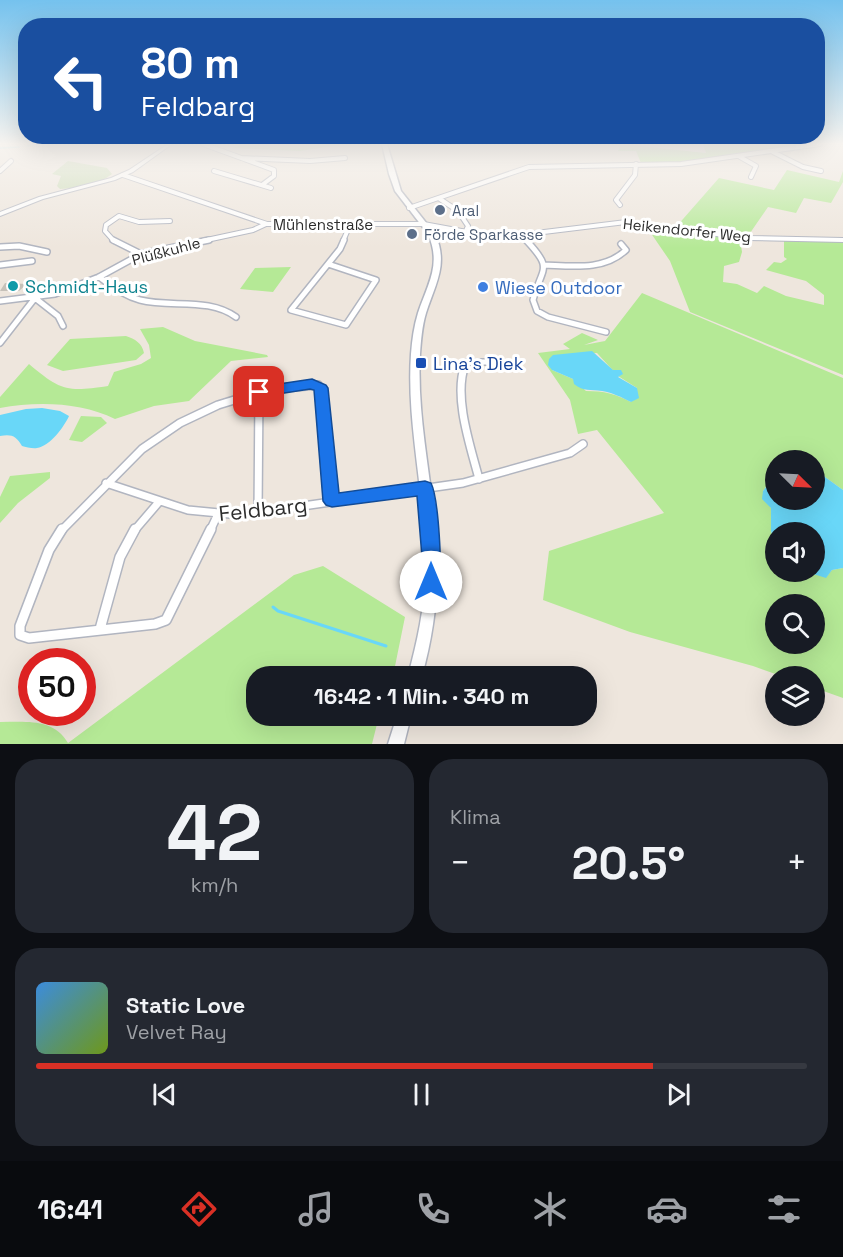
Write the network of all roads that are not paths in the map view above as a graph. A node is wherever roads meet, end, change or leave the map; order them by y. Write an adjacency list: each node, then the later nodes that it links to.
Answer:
1 (114, 179): 13 (street)
2 (134, 179): 15 (street, Mühlenstraße)
3 (240, 179): 8 (street)
4 (270, 179): 8 (street)
5 (394, 179): 12 (main road)
6 (495, 179): 10 (street)
7 (633, 179): 11 (street)
8 (262, 185): 9 (street)
9 (271, 188)
10 (440, 199): 12 (street); 18 (street)
11 (620, 206)
12 (409, 208): 17 (main road)
13 (0, 214)
14 (170, 221): 24 (street)
15 (267, 224): 16 (street, Mühlenstraße); 24 (street, Plüßkuhle)
16 (350, 225): 17 (street, Mühlenstraße); 26 (street)
17 (424, 225): 18 (street, Heikendorfer Weg); 41 (main road)
18 (465, 232): 19 (street, Heikendorfer Weg)
19 (522, 235): 20 (street, Heikendorfer Weg); 28 (street)
20 (843, 240)
21 (621, 244): 28 (street)
22 (0, 247): 23 (street)
23 (47, 252)
24 (141, 254): 29 (street, Plüßkuhle)
25 (32, 261): 27 (street)
26 (328, 264): 26 (street)
27 (0, 265)
28 (544, 265): 34 (street)
29 (99, 277): 30 (street, Plüßkuhle); 32 (street)
30 (35, 298): 31 (street, Plüßkuhle); 33 (street); 35 (street)
31 (0, 301)
32 (236, 317)
33 (63, 326)
34 (606, 332)
35 (0, 343)
36 (506, 366): 39 (street)
37 (259, 392): 40 (street); 42 (street); 44 (street)
38 (583, 444): 39 (street, Feldbarg)
39 (479, 479): 41 (street, Feldbarg)
40 (106, 483): 43 (street, Feldbarg); 46 (street)
41 (425, 488): 42 (street, Feldbarg); 47 (main road)
42 (332, 501): 44 (street, Feldbarg)
43 (158, 503): 45 (street, Feldbarg); 46 (street)
44 (258, 512): 45 (street, Feldbarg)
45 (217, 516): 46 (street)
46 (100, 629)
47 (417, 666)
48 (401, 726): 49 (main road)
49 (396, 744)

